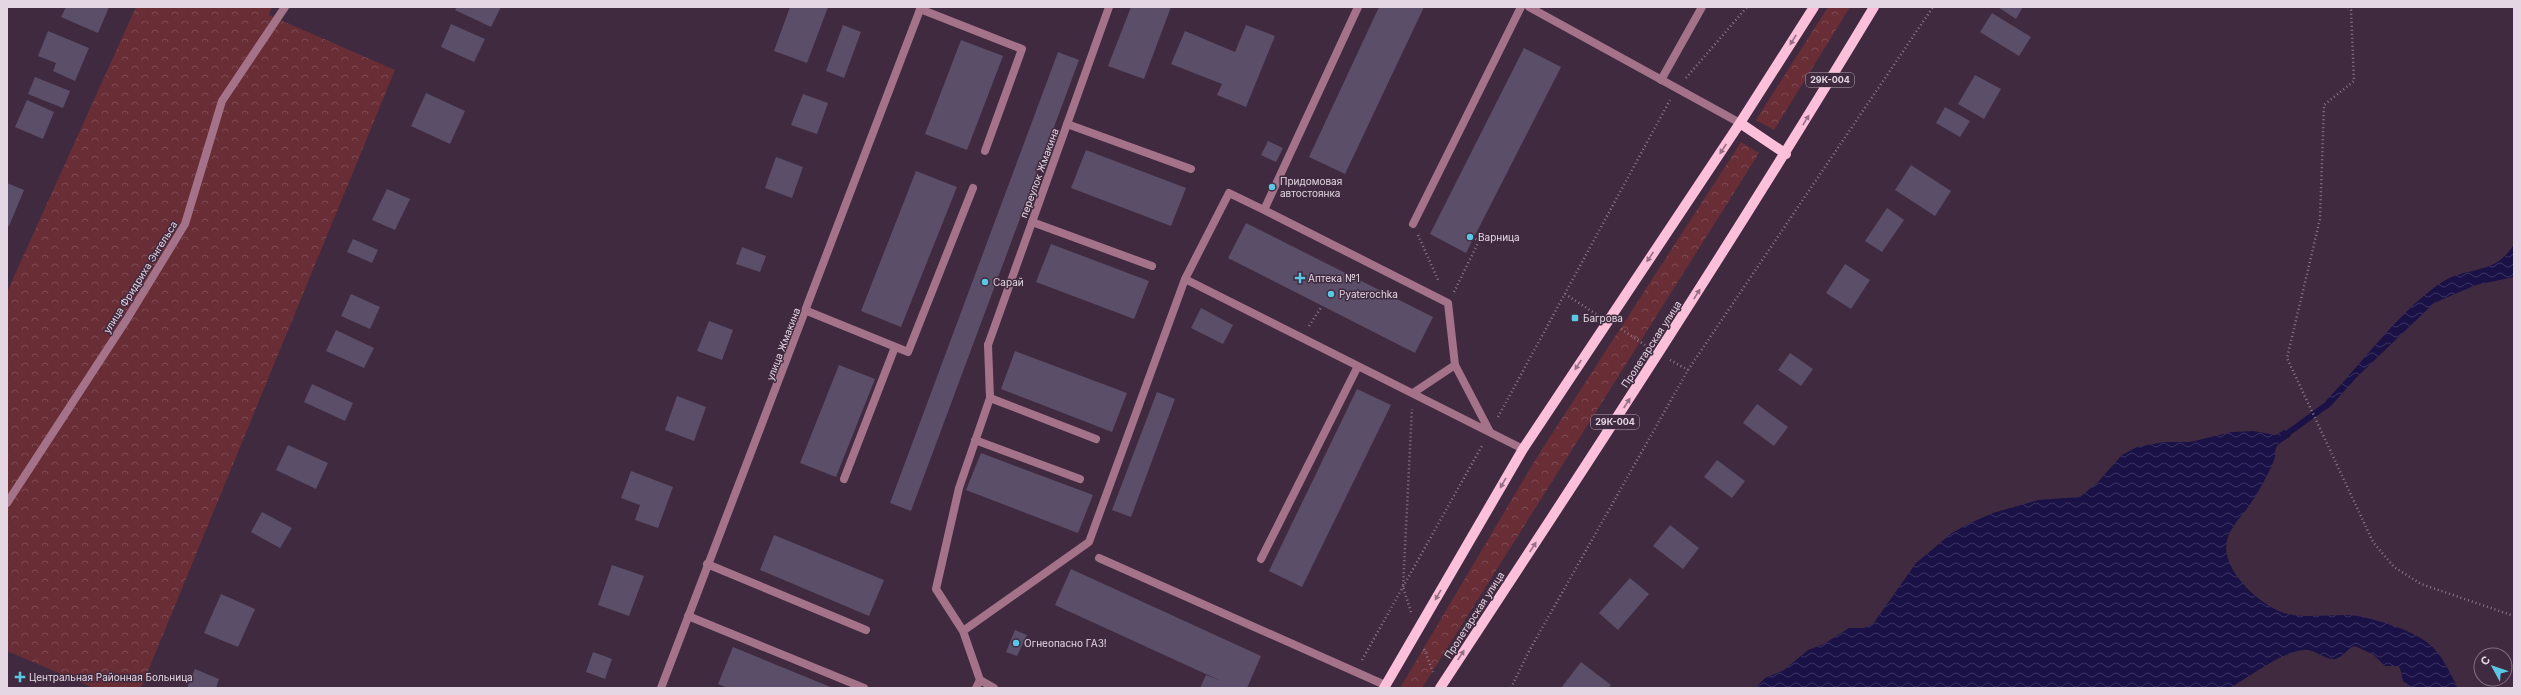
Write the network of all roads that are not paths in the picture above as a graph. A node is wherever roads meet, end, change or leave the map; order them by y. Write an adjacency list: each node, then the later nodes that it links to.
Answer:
1 (285, 7): 34 (street, улица Фридриха Энгельса)
2 (1109, 7): 12 (street, переулок Жмакина)
3 (1358, 7): 17 (street)
4 (1521, 7): 19 (street)
5 (1529, 7): 10 (street)
6 (1702, 7): 10 (street)
7 (1814, 7): 11 (main road, one-way to 11)
8 (1874, 7): 14 (main road, Пролетарская улица / 29К-004, one-way to 8)
9 (921, 8): 13 (street); 22 (street, улица Жмакина)
10 (1661, 80): 11 (street)
11 (1740, 123): 14 (main road); 31 (main road, one-way to 31)
12 (1067, 124): 15 (street); 18 (street, переулок Жмакина)
13 (985, 151)
14 (1786, 154): 47 (main road, Пролетарская улица / 29К-004, one-way to 14)
15 (1191, 169)
16 (973, 188): 23 (street)
17 (1264, 210): 21 (street); 24 (street)
18 (1032, 222): 20 (street); 27 (street, переулок Жмакина)
19 (1413, 224)
20 (1152, 266)
21 (1185, 279): 25 (street); 40 (street)
22 (807, 311): 23 (street); 37 (street, улица Жмакина)
23 (895, 347): 32 (street)
24 (1455, 364): 26 (street); 28 (street)
25 (1358, 366): 26 (street); 36 (street)
26 (1413, 394): 28 (street)
27 (990, 398): 29 (street); 30 (street)
28 (1490, 432): 31 (street)
29 (1096, 439)
30 (975, 440): 33 (street); 40 (street)
31 (1523, 449): 42 (main road, one-way to 42)
32 (844, 479)
33 (1080, 479)
34 (7, 503)
35 (1100, 558): 42 (street)
36 (1261, 559)
37 (707, 564): 38 (street, улица Жмакина); 39 (street)
38 (688, 616): 43 (street, улица Жмакина); 44 (street)
39 (866, 630)
40 (963, 631): 41 (street)
41 (980, 680): 45 (street); 46 (street)
42 (1385, 687)
43 (661, 688)
44 (864, 688)
45 (976, 688)
46 (994, 688)
47 (1440, 688)

